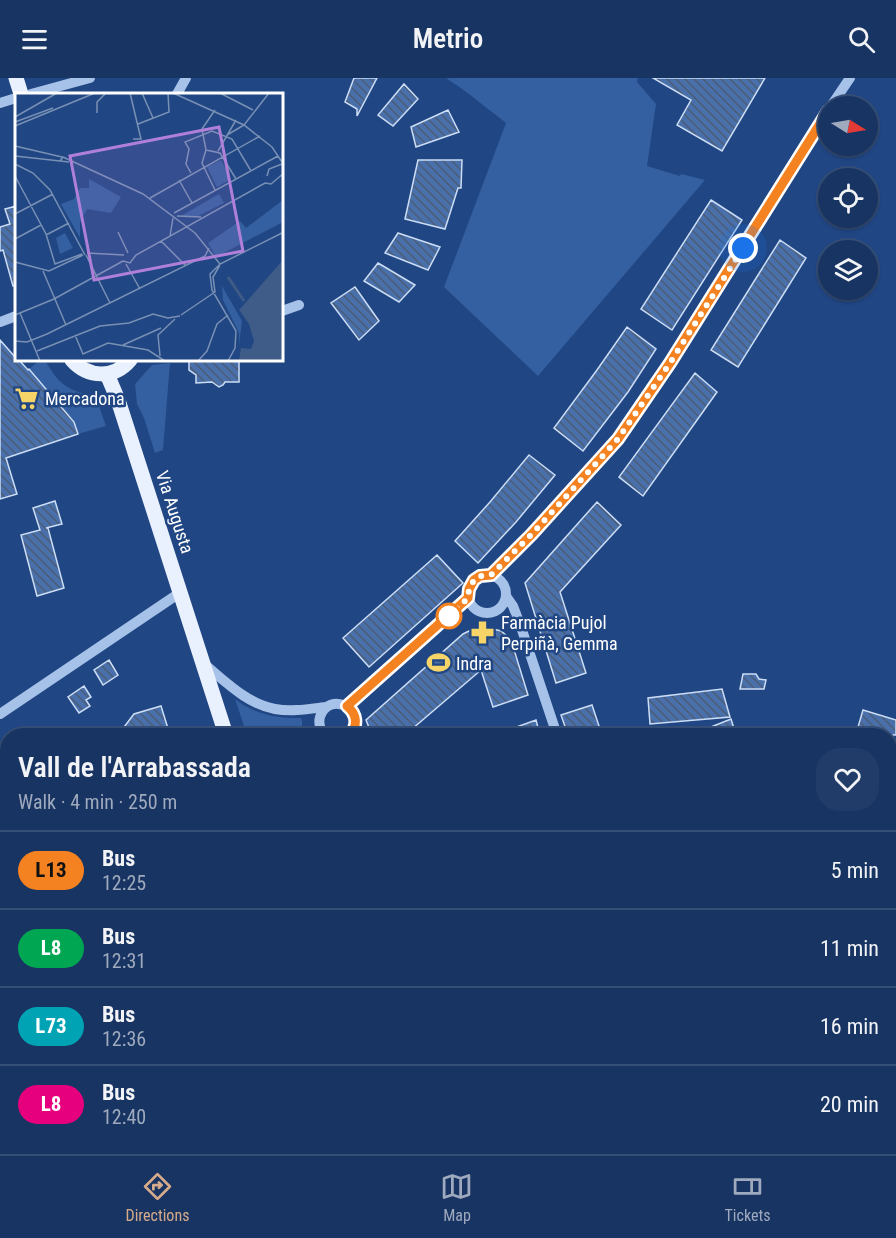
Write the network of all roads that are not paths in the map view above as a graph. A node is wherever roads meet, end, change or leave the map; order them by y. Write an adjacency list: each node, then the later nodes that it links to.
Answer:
1 (16, 78): 5 (main road)
2 (90, 78): 6 (street)
3 (186, 78): 7 (street)
4 (848, 78): 8 (street)
5 (21, 93)
6 (35, 93)
7 (178, 93)
8 (837, 96)
9 (15, 98): 10 (street)
10 (0, 103)
11 (818, 127): 19 (street)
12 (298, 305): 13 (street)
13 (284, 310)
14 (15, 316): 15 (street)
15 (0, 322)
16 (74, 362): 18 (main road)
17 (128, 362): 18 (main road)
18 (107, 374): 20 (main road, Via Augusta)
19 (491, 575): 21 (street); 22 (street)
20 (181, 592): 23 (main road, Via Augusta); 26 (street)
21 (506, 596): 22 (street); 32 (street)
22 (468, 598): 24 (street)
23 (204, 664): 25 (street); 28 (main road, Via Augusta)
24 (347, 706): 25 (street); 27 (street)
25 (326, 708): 29 (street)
26 (0, 714)
27 (356, 721): 30 (street); 31 (street)
28 (224, 728)
29 (320, 728)
30 (354, 728)
31 (360, 728)
32 (555, 728)

